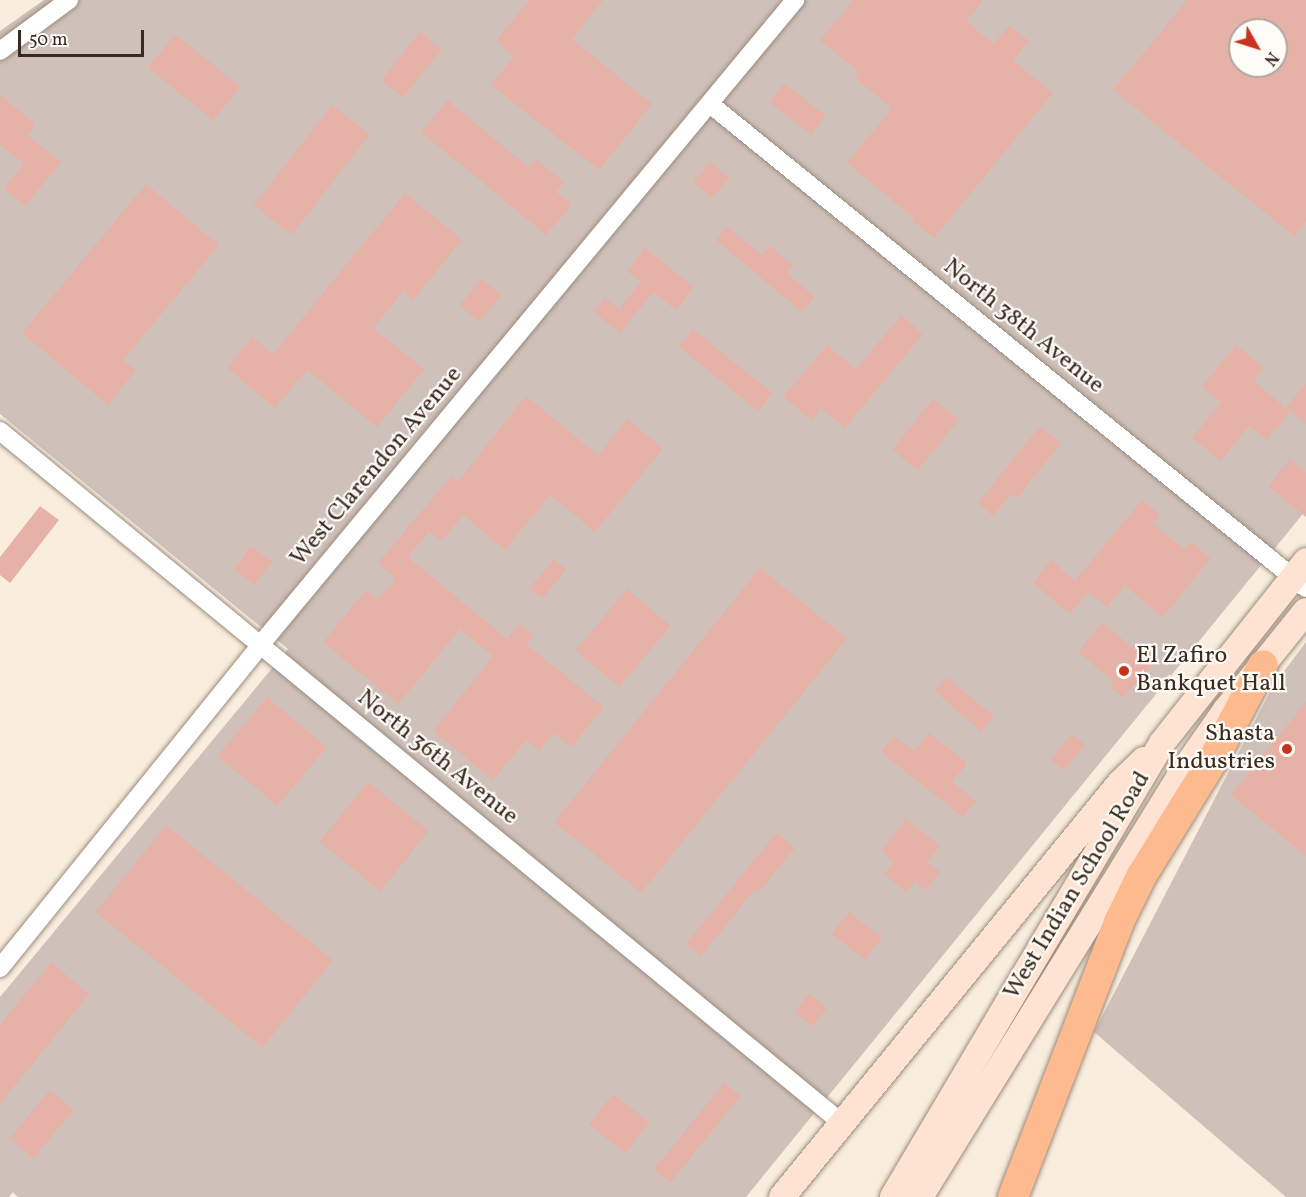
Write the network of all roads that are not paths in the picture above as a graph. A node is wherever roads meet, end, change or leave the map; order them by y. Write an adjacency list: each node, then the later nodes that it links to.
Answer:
1 (69, 0): 3 (street)
2 (795, 0): 4 (street, West Clarendon Avenue)
3 (0, 51)
4 (710, 104): 6 (street, North 38th Avenue); 8 (street, West Clarendon Avenue)
5 (0, 431): 8 (street, North 36th Avenue)
6 (1302, 575): 10 (main road, West Indian School Road)
7 (1306, 610): 9 (main road, West Indian School Road)
8 (261, 644): 11 (street, West Clarendon Avenue); 12 (street, North 36th Avenue)
9 (1263, 665): 15 (main road, West Indian School Road); 16 (highway)
10 (1162, 743): 12 (main road); 14 (main road, West Indian School Road)
11 (0, 968)
12 (843, 1124): 13 (main road)
13 (782, 1197)
14 (893, 1197)
15 (920, 1197)
16 (1013, 1197)

